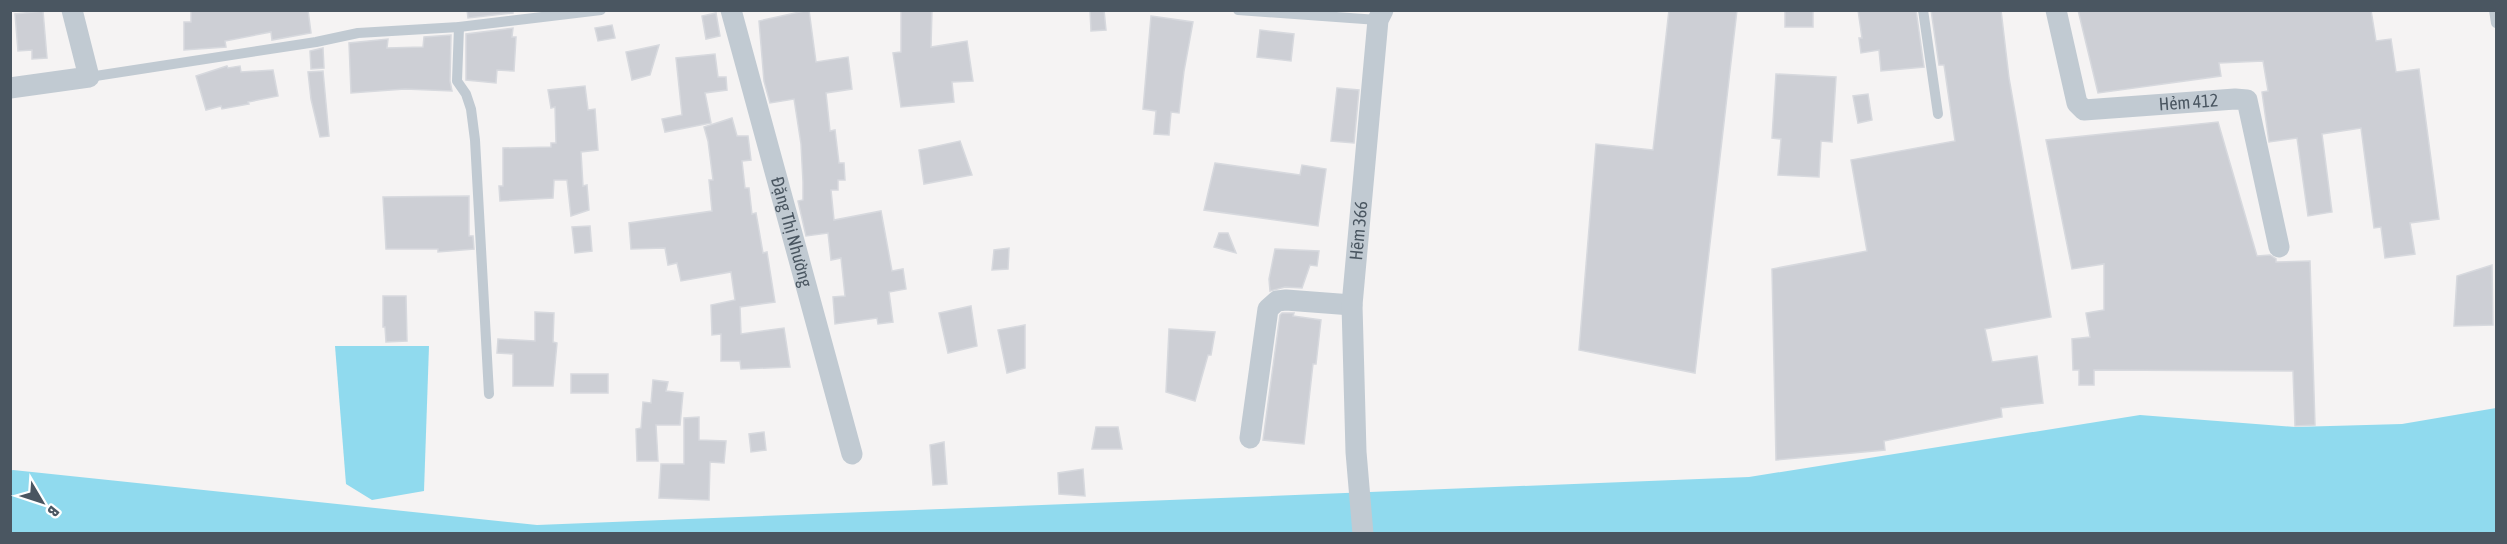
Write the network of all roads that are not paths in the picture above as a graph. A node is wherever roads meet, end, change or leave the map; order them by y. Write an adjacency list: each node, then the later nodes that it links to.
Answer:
1 (72, 10): 11 (street)
2 (601, 10): 10 (lane)
3 (731, 10): 18 (street, Đặng Thị Nhường)
4 (1238, 10): 8 (lane)
5 (1923, 10): 13 (lane)
6 (2056, 10): 14 (street, Hẻm 412)
7 (2494, 10): 9 (lane)
8 (1381, 15): 15 (street, Hẽm 366)
9 (2496, 23)
10 (459, 27): 11 (lane); 16 (lane)
11 (89, 77): 12 (street)
12 (10, 88)
13 (1938, 114)
14 (2279, 247)
15 (1352, 305): 17 (street); 19 (street, Hẽm 366)
16 (489, 394)
17 (1250, 438)
18 (852, 454)
19 (1363, 534)

